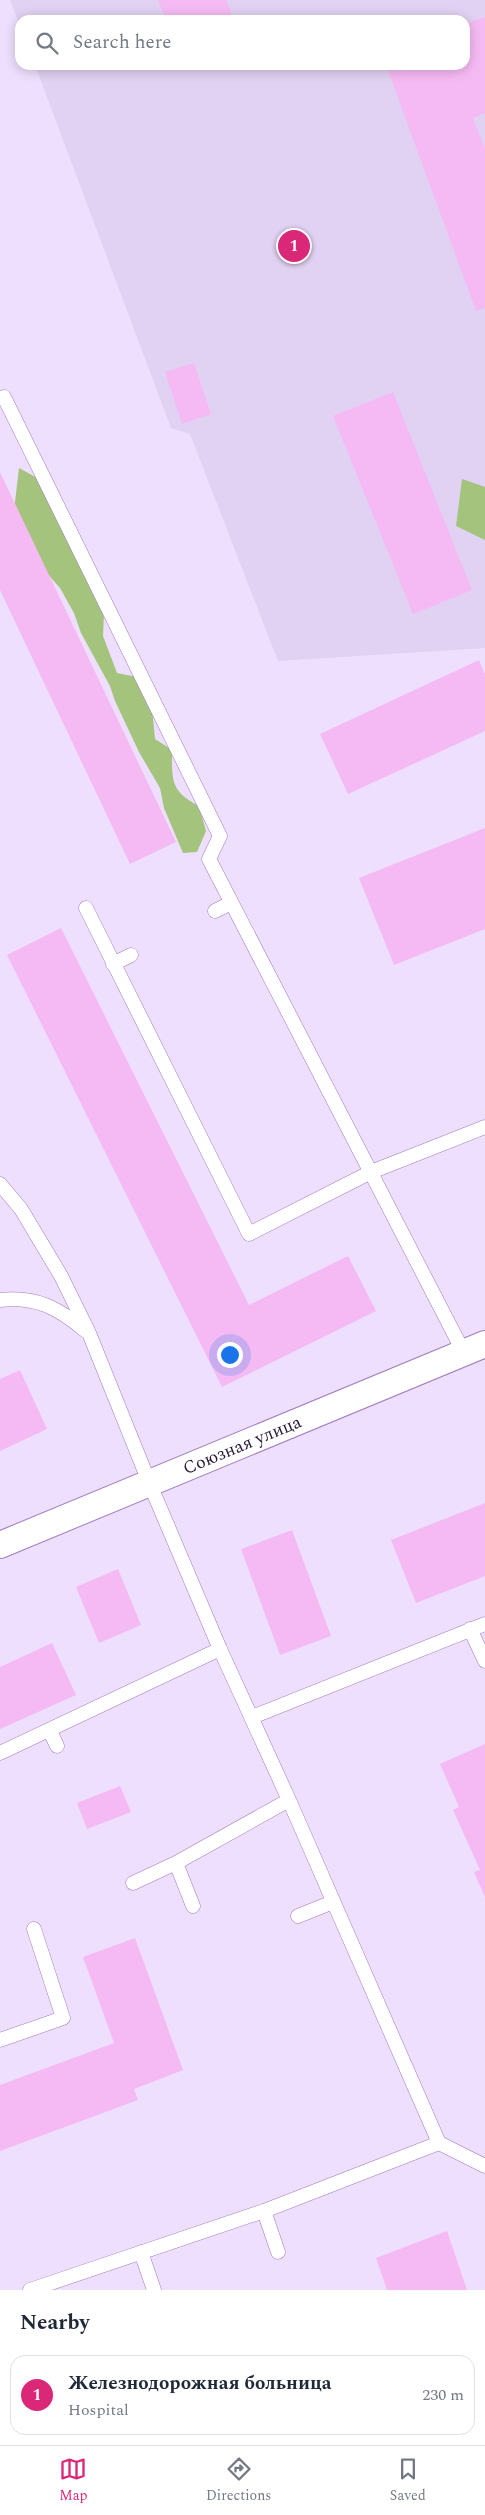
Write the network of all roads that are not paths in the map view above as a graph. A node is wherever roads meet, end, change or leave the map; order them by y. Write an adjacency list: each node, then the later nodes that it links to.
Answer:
1 (4, 397): 2 (lane)
2 (232, 903): 4 (lane); 8 (lane)
3 (86, 908): 6 (lane)
4 (215, 911)
5 (131, 955): 6 (lane)
6 (113, 964): 8 (lane)
7 (485, 1128): 8 (lane)
8 (371, 1172): 12 (lane)
9 (0, 1184): 11 (lane)
10 (0, 1300): 11 (lane)
11 (89, 1332): 13 (lane)
12 (474, 1348): 13 (street, Союзная улица)
13 (149, 1482): 14 (street, Союзная улица); 17 (lane)
14 (0, 1545)
15 (485, 1624): 16 (lane)
16 (470, 1629): 18 (lane); 19 (lane)
17 (220, 1649): 19 (lane); 20 (lane)
18 (485, 1661)
19 (252, 1718): 23 (lane)
20 (50, 1731): 21 (lane); 22 (lane)
21 (58, 1746)
22 (0, 1753)
23 (290, 1800): 24 (lane); 26 (lane)
24 (176, 1863): 25 (lane); 27 (lane)
25 (133, 1883)
26 (333, 1902): 28 (lane); 31 (lane)
27 (193, 1906)
28 (298, 1916)
29 (34, 1929): 30 (lane)
30 (0, 2040)
31 (439, 2143): 32 (lane); 33 (lane)
32 (485, 2166)
33 (264, 2211): 34 (lane); 35 (lane)
34 (141, 2252): 36 (lane); 37 (lane)
35 (278, 2252)
36 (30, 2290)
37 (154, 2290)

